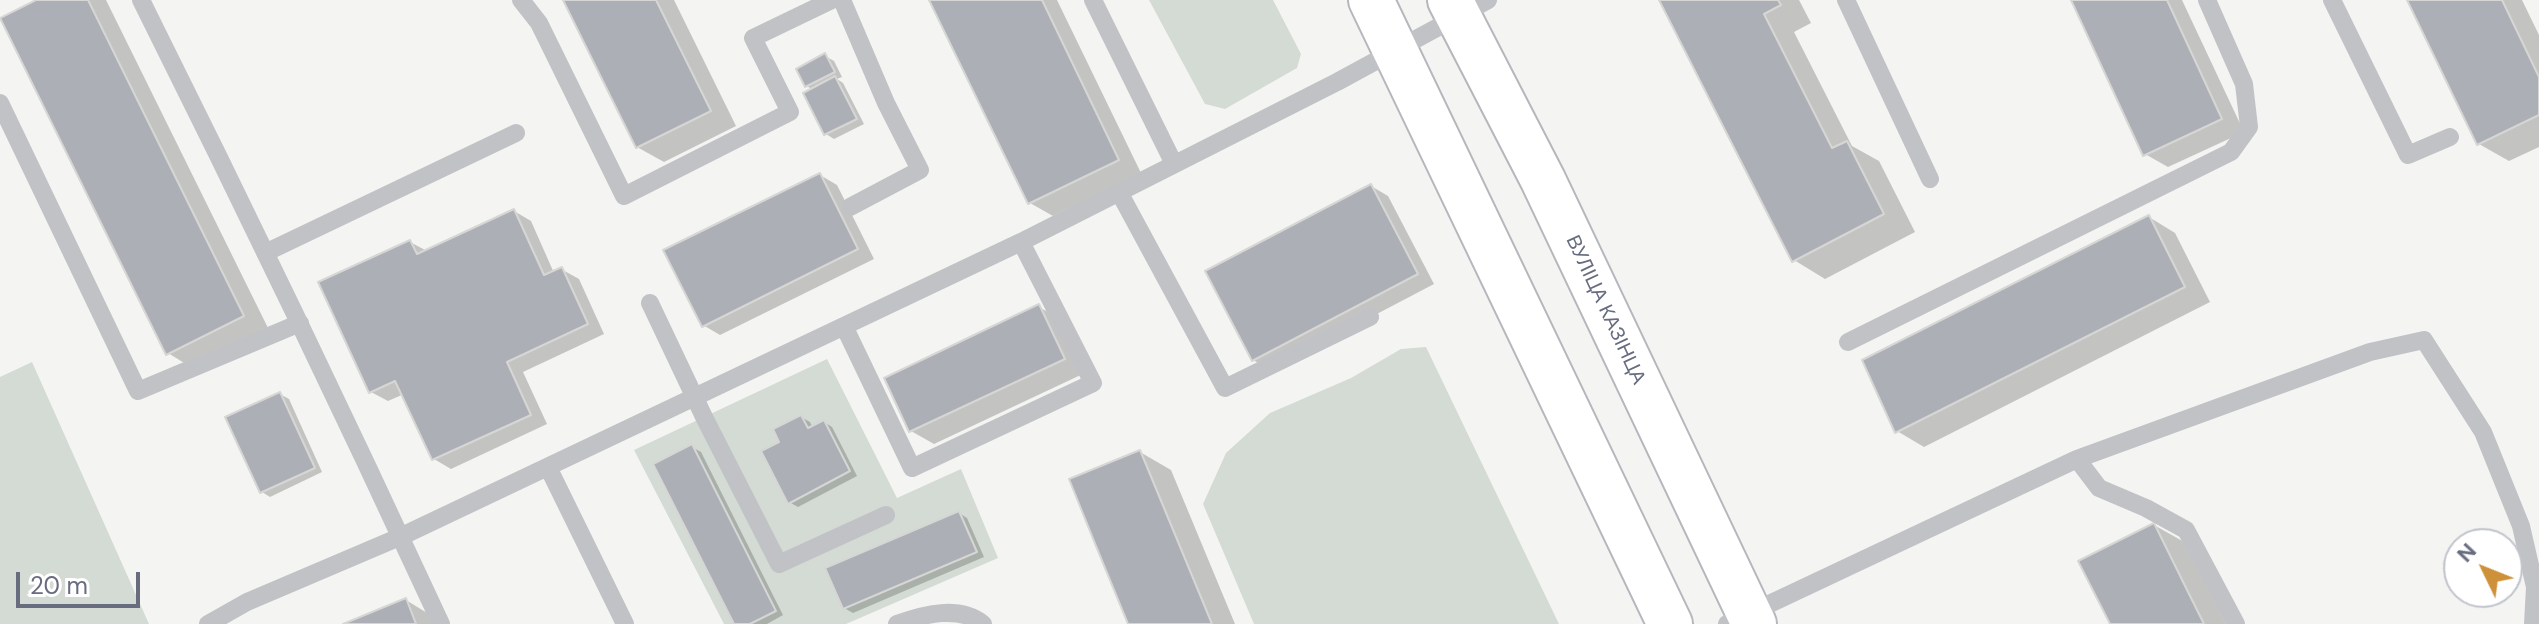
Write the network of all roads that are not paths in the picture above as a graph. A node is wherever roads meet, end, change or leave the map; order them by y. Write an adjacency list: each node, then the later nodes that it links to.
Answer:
1 (141, 0): 20 (lane)
2 (521, 0): 3 (lane)
3 (832, 0)
4 (842, 0): 18 (lane)
5 (1093, 0): 15 (lane)
6 (1371, 0): 11 (main road)
7 (1846, 0): 16 (lane)
8 (2207, 0): 25 (lane)
9 (2332, 0): 14 (lane)
10 (1466, 5): 11 (lane); 31 (main road, ВУЛІЦА КАЗІНЦА)
11 (1396, 51): 15 (lane); 37 (main road)
12 (0, 103): 23 (lane)
13 (516, 133): 20 (lane)
14 (2450, 137)
15 (1174, 164): 17 (lane)
16 (1930, 179)
17 (1119, 192): 19 (lane); 22 (lane)
18 (850, 207)
19 (1021, 242): 24 (lane); 24 (lane)
20 (267, 252): 23 (lane)
21 (650, 303): 26 (lane)
22 (1370, 317)
23 (300, 323): 30 (lane)
24 (844, 326): 26 (lane)
25 (1848, 342)
26 (695, 396): 28 (lane); 29 (lane)
27 (2077, 459): 31 (lane); 38 (lane); 39 (lane)
28 (548, 467): 30 (lane); 34 (lane)
29 (886, 515)
30 (402, 536): 32 (lane); 33 (lane)
31 (1743, 620)
32 (208, 624)
33 (441, 624)
34 (625, 624)
35 (897, 624): 36 (lane)
36 (983, 624)
37 (1670, 624)
38 (2236, 624)
39 (2533, 624)

